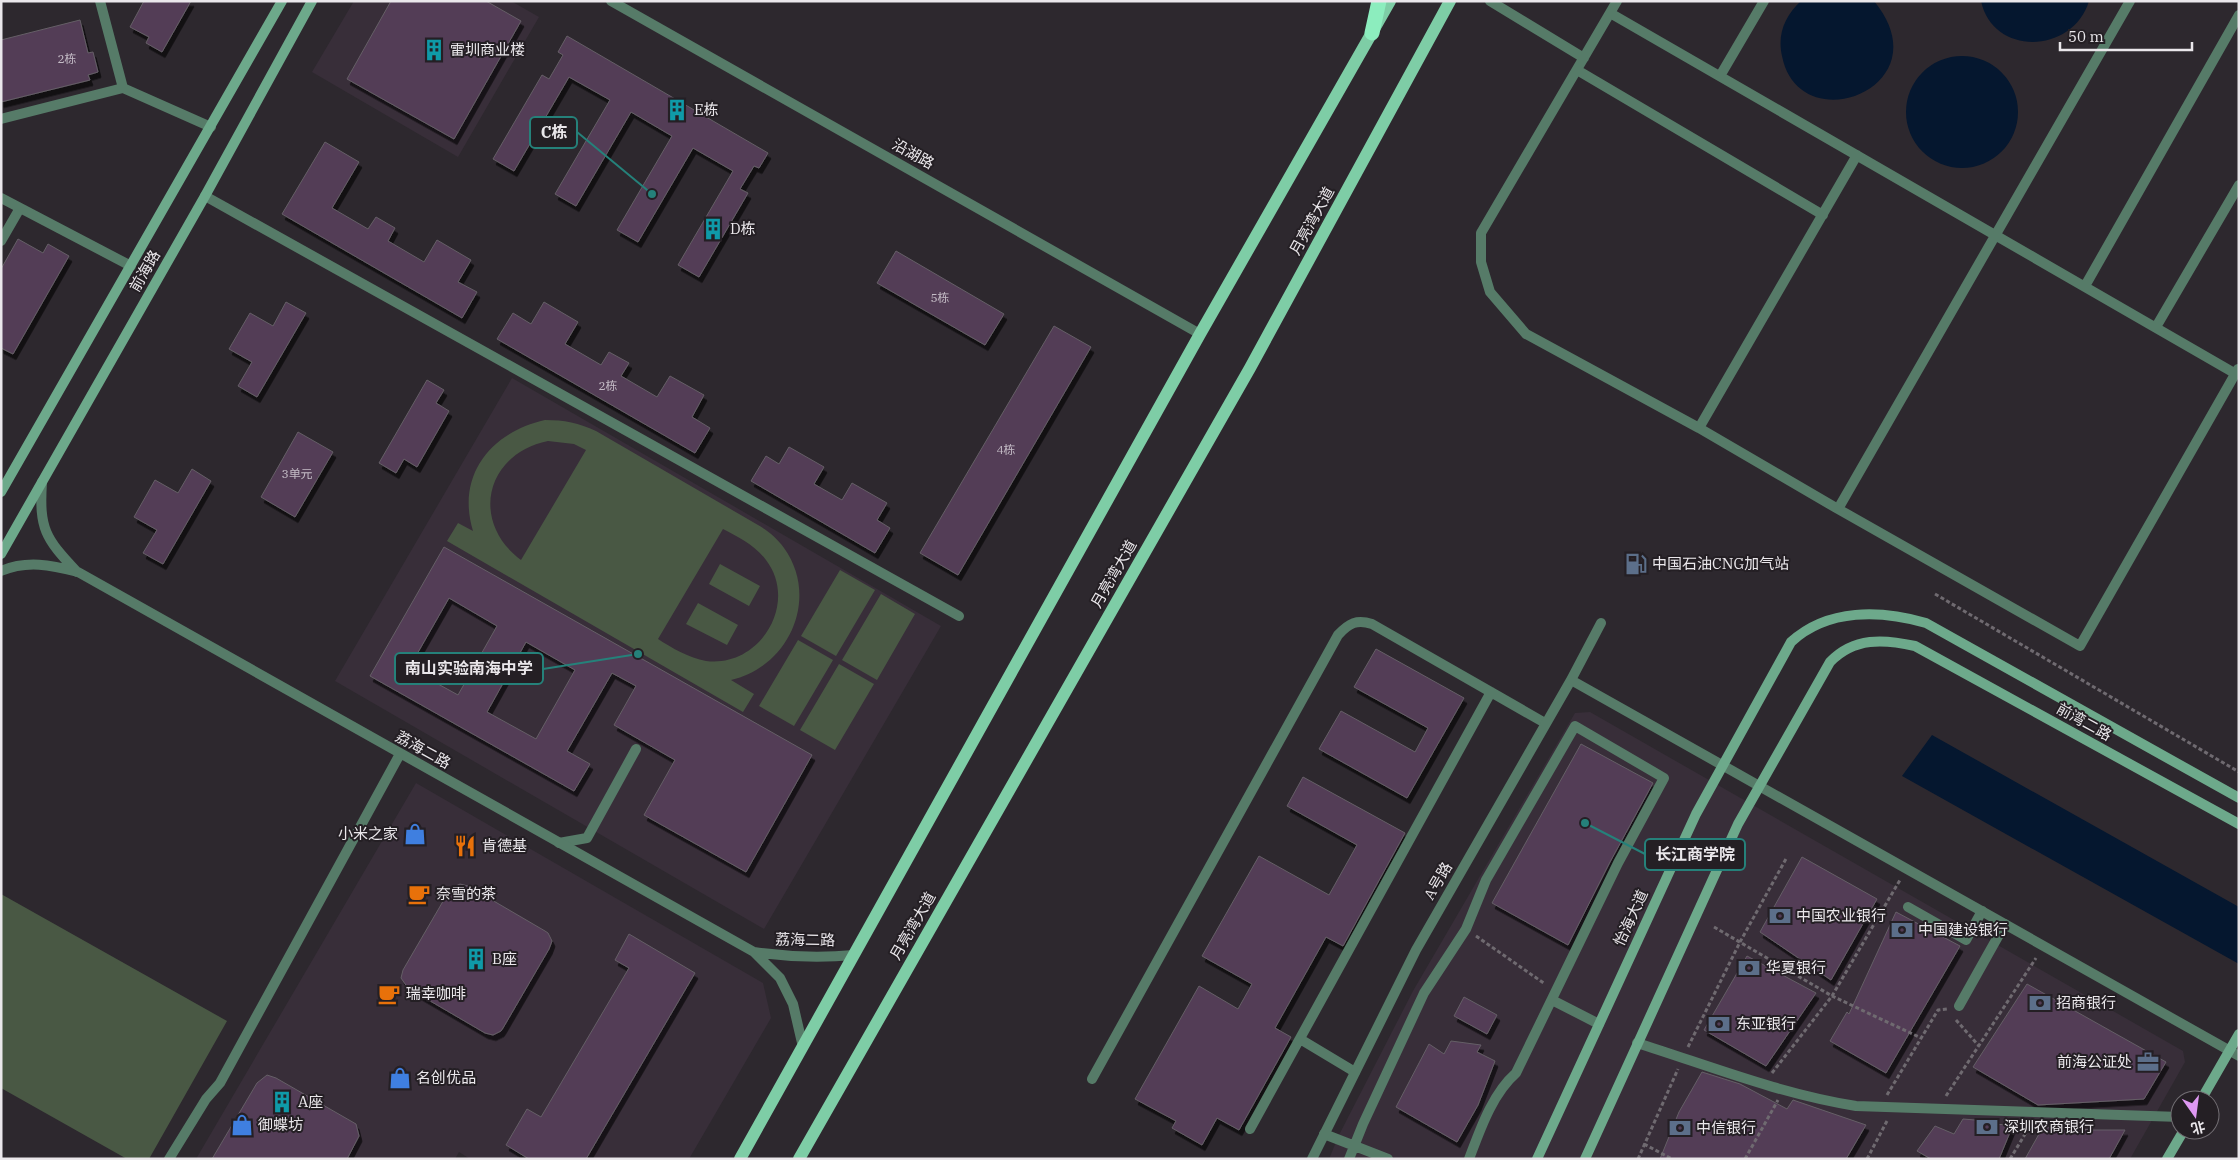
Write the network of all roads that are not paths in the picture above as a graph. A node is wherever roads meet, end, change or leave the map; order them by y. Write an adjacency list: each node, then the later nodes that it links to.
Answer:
1 (100, 1): 18 (street)
2 (282, 1): 20 (street, 前海路)
3 (312, 1): 23 (street, 前海路)
4 (611, 1): 32 (street, 沿湖路)
5 (1379, 1): 14 (highway)
6 (1390, 1): 14 (main road)
7 (1450, 1): 77 (main road, 月亮湾大道)
8 (1490, 1): 15 (street)
9 (1617, 1): 12 (street)
10 (1764, 1): 17 (street)
11 (2130, 1): 27 (street)
12 (1610, 13): 15 (street); 17 (street)
13 (2239, 15): 30 (street)
14 (1372, 33): 32 (main road)
15 (1584, 58): 16 (street)
16 (1577, 70): 26 (street); 34 (street)
17 (1720, 76): 21 (street)
18 (123, 88): 19 (street); 20 (street)
19 (1, 119)
20 (211, 127): 29 (street, 前海路)
21 (1857, 155): 26 (street); 27 (street)
22 (2239, 185): 31 (street)
23 (205, 196): 35 (street, 前海路); 41 (street)
24 (1, 198): 25 (street)
25 (20, 208): 28 (street); 29 (street)
26 (1822, 215): 34 (street)
27 (1996, 235): 30 (street); 37 (street)
28 (1, 241)
29 (131, 266): 36 (street, 前海路)
30 (2085, 286): 31 (street)
31 (2156, 327): 33 (street)
32 (1200, 334): 58 (main road)
33 (2237, 371): 37 (street)
34 (1699, 428): 37 (street)
35 (42, 482): 38 (street, 前海路); 40 (street, 荔海二路)
36 (1, 492)
37 (1838, 509)
38 (1, 554)
39 (1, 571): 40 (street, 荔海二路)
40 (78, 572): 48 (street, 荔海二路)
41 (959, 616)
42 (1601, 623): 44 (street, A号路)
43 (1791, 642): 49 (street, 怡海大道); 51 (street, 前湾二路)
44 (1571, 680): 46 (street, A号路); 49 (street)
45 (1491, 692): 46 (street); 63 (street); 68 (street)
46 (1545, 723): 67 (street, A号路)
47 (636, 749): 53 (street)
48 (400, 754): 53 (street, 荔海二路); 75 (street)
49 (1723, 765): 50 (street); 61 (street, 怡海大道)
50 (1758, 785): 52 (street, 前湾二路); 55 (street); 64 (street)
51 (2239, 798)
52 (2239, 824)
53 (559, 843): 57 (street, 荔海二路)
54 (1908, 907): 55 (street)
55 (1982, 911): 56 (street)
56 (2005, 924): 60 (street); 66 (street)
57 (754, 952): 58 (street, 荔海二路); 65 (street, 荔海二路)
58 (854, 955): 65 (main road)
59 (1554, 995): 61 (street); 74 (street); 81 (street)
60 (1959, 1006)
61 (1599, 1024): 82 (street, 怡海大道)
62 (2239, 1034): 66 (street)
63 (1300, 1039): 67 (street); 71 (street)
64 (1637, 1044): 70 (street); 83 (street)
65 (803, 1047): 76 (main road)
66 (2234, 1053): 69 (street)
67 (1355, 1072): 72 (street, A号路)
68 (1092, 1079)
69 (2208, 1090)
70 (2170, 1117)
71 (1250, 1130)
72 (1324, 1134): 74 (street); 78 (street, A号路)
73 (2178, 1140): 84 (street)
74 (1354, 1145): 79 (street); 80 (street)
75 (169, 1159)
76 (740, 1159)
77 (799, 1159)
78 (1312, 1159)
79 (1349, 1159)
80 (1388, 1159)
81 (1469, 1159)
82 (1537, 1159)
83 (1585, 1159)
84 (2167, 1159)

